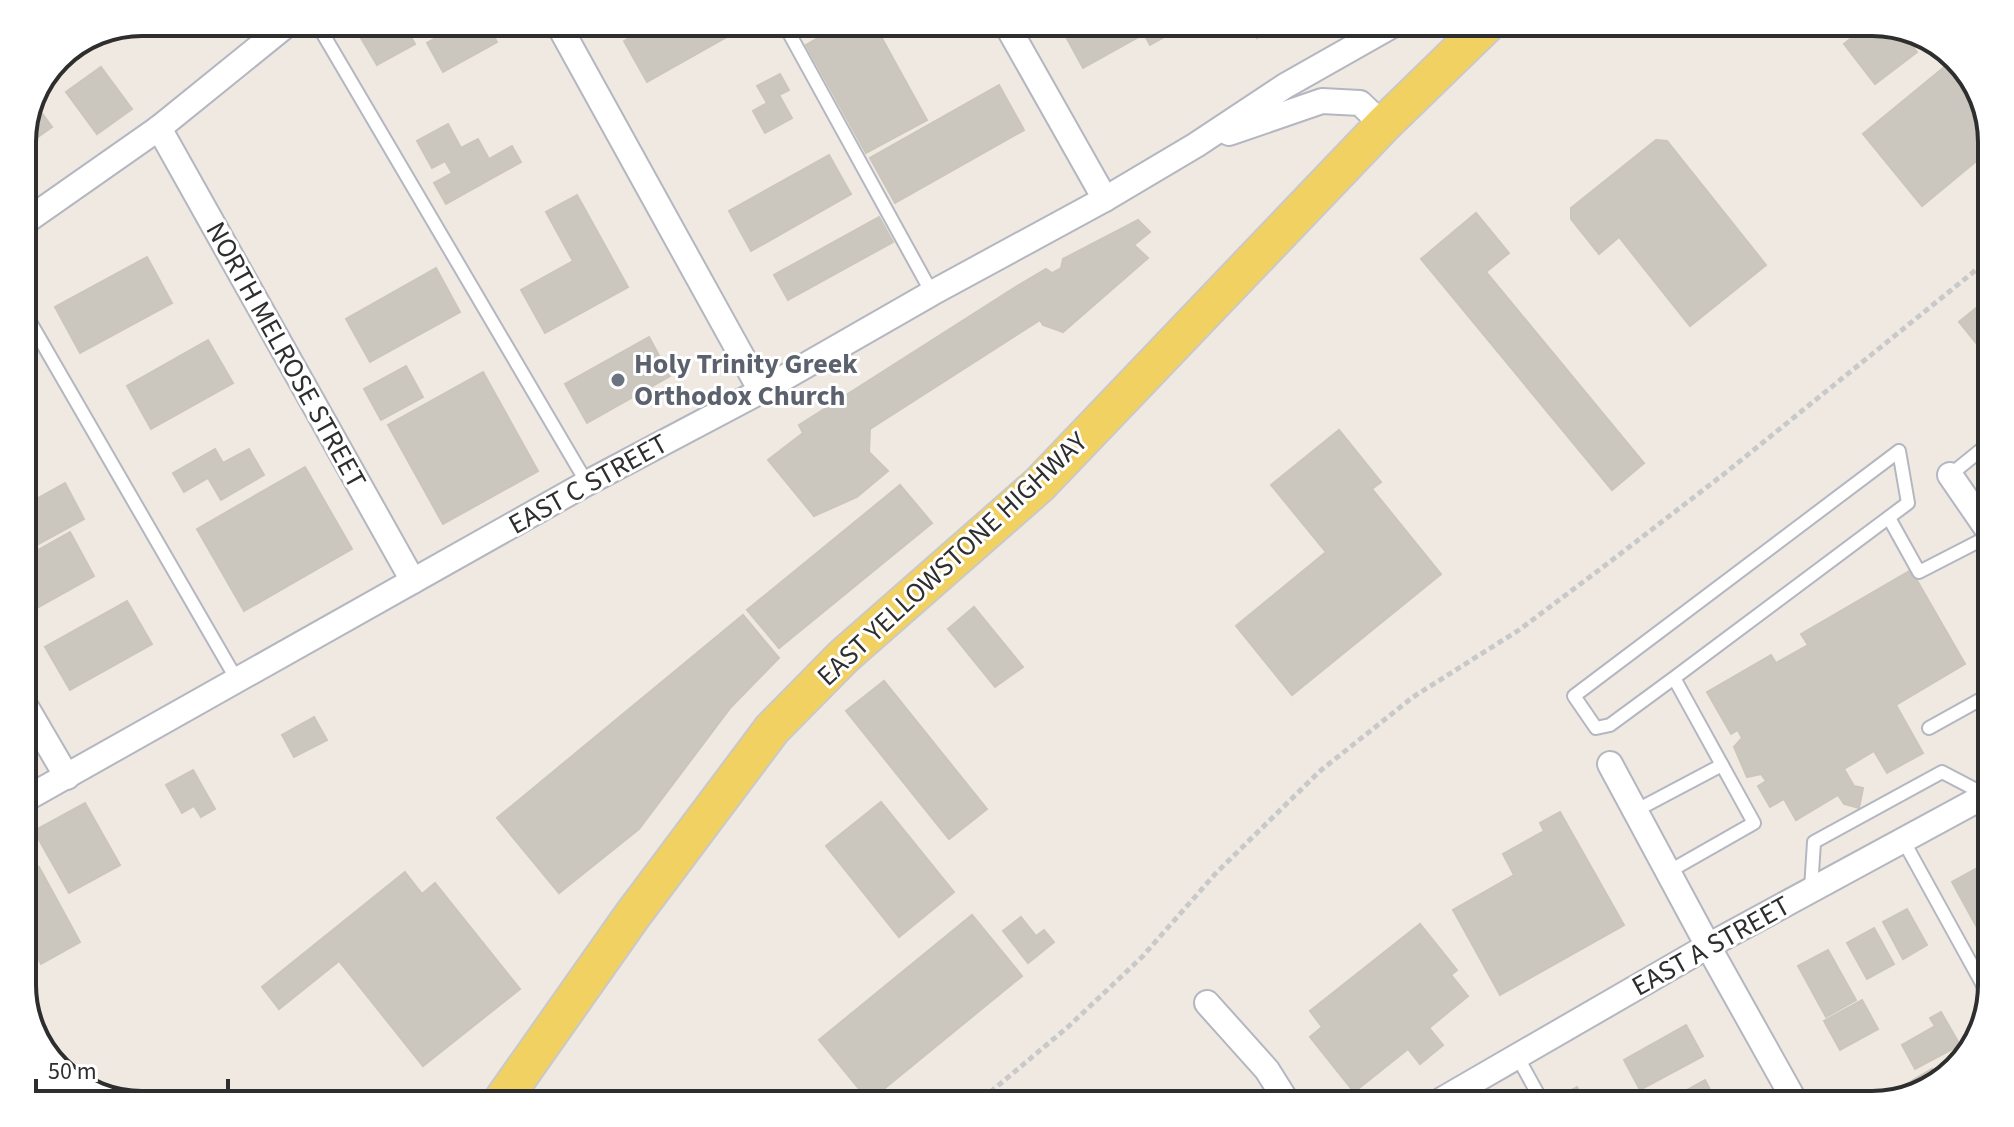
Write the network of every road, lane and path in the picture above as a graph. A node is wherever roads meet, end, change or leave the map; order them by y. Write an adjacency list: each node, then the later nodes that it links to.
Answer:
1 (273, 36): 9 (street)
2 (324, 36): 19 (lane)
3 (565, 36): 16 (street)
4 (791, 36): 14 (lane)
5 (1013, 36): 11 (street)
6 (1373, 36): 10 (street, EAST C STREET)
7 (1468, 36): 8 (main road, EAST YELLOWSTONE HIGHWAY)
8 (1383, 125): 10 (street, EAST C STREET); 43 (main road, EAST YELLOWSTONE HIGHWAY)
9 (159, 128): 12 (street); 23 (street, NORTH MELROSE STREET)
10 (1196, 145): 11 (street, EAST C STREET)
11 (1105, 199): 14 (street, EAST C STREET)
12 (36, 214)
13 (1978, 268): 44 (path)
14 (932, 293): 16 (street, EAST C STREET)
15 (36, 332): 25 (lane)
16 (761, 391): 19 (street, EAST C STREET)
17 (1978, 452): 18 (lane)
18 (1950, 475): 20 (street)
19 (587, 483): 23 (street, EAST C STREET)
20 (1978, 517)
21 (1889, 518): 22 (lane); 24 (lane); 24 (lane)
22 (1978, 542)
23 (413, 581): 25 (street, EAST C STREET)
24 (1674, 678): 30 (lane)
25 (237, 680): 31 (street, EAST C STREET)
26 (1978, 701): 28 (lane)
27 (36, 724): 31 (street)
28 (1929, 728)
29 (1610, 764): 35 (street)
30 (1722, 765): 35 (lane); 37 (lane)
31 (67, 777): 33 (street, EAST C STREET)
32 (1978, 788): 38 (lane)
33 (36, 794)
34 (1978, 799): 36 (street, EAST A STREET)
35 (1635, 811): 37 (street)
36 (1903, 840): 38 (street, EAST A STREET); 40 (lane)
37 (1668, 872): 39 (street)
38 (1811, 889): 39 (street, EAST A STREET)
39 (1708, 946): 42 (street, EAST A STREET); 48 (street)
40 (1978, 976)
41 (1207, 1003): 45 (street)
42 (1517, 1056): 46 (street, EAST A STREET); 47 (lane)
43 (509, 1091)
44 (992, 1091)
45 (1280, 1091)
46 (1457, 1091)
47 (1536, 1091)
48 (1789, 1091)

